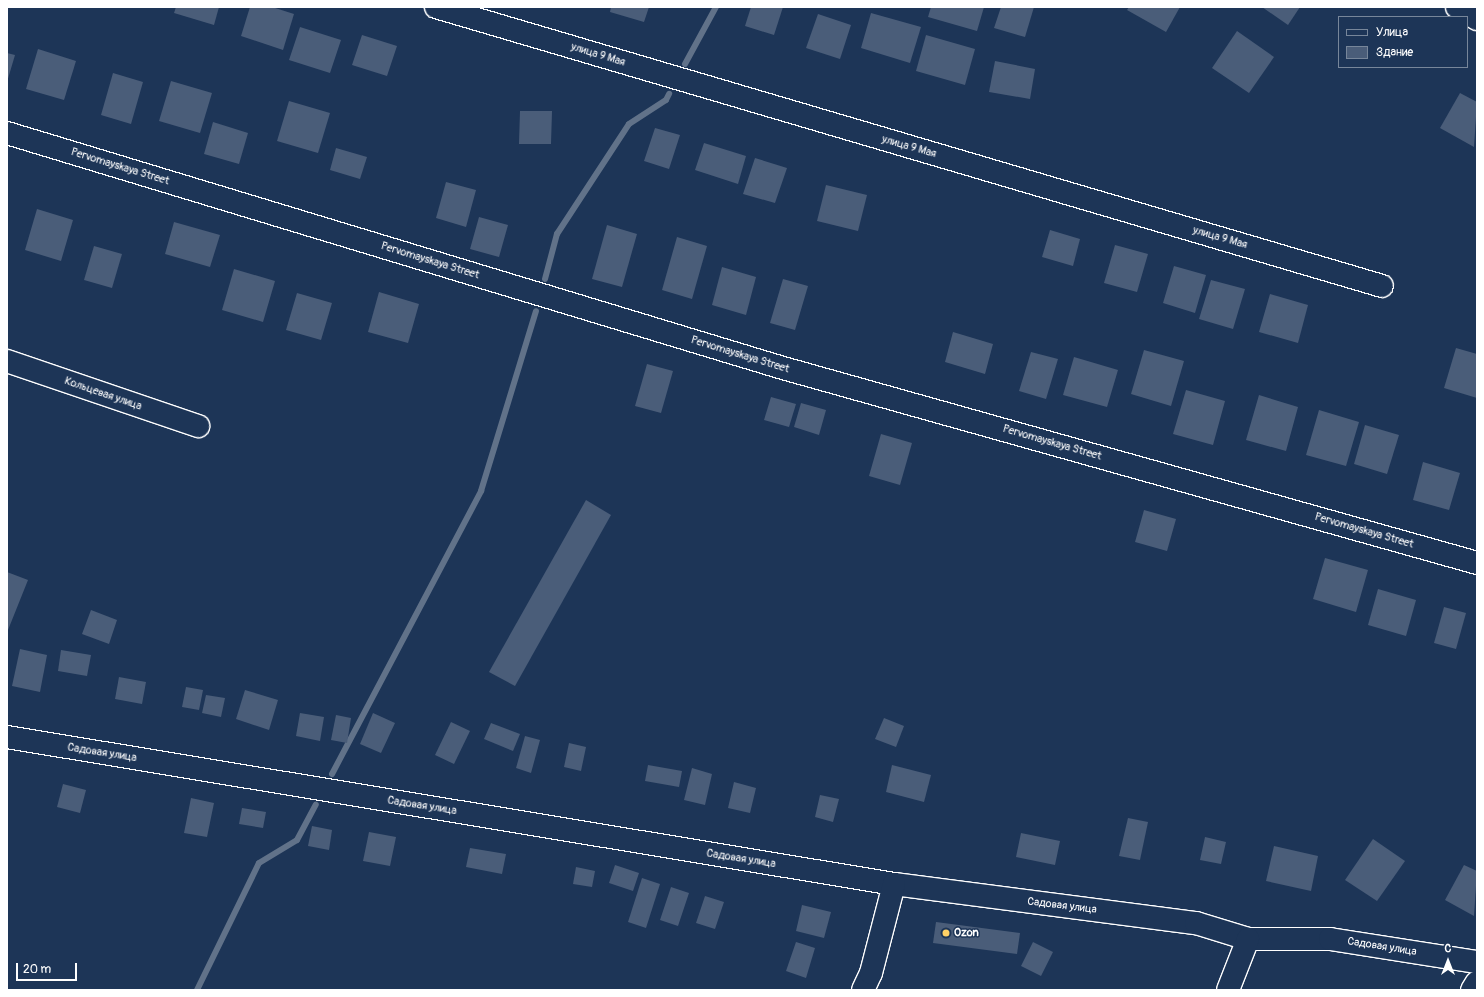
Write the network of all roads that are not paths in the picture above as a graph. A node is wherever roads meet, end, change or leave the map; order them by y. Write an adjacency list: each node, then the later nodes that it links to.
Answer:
1 (436, 7): 5 (street, улица 9 Мая)
2 (1457, 7): 3 (street)
3 (1477, 19)
4 (7, 133): 8 (street, Pervomayskaya Street)
5 (1382, 286)
6 (7, 361): 7 (street, Кольцевая улица)
7 (198, 426)
8 (1477, 562)
9 (7, 737): 10 (street, Садовая улица)
10 (894, 884): 11 (street, Садовая улица); 14 (street)
11 (1248, 940): 12 (street, Садовая улица); 15 (street)
12 (1477, 962)
13 (1477, 982): 16 (street)
14 (863, 990)
15 (1228, 990)
16 (1472, 990)

